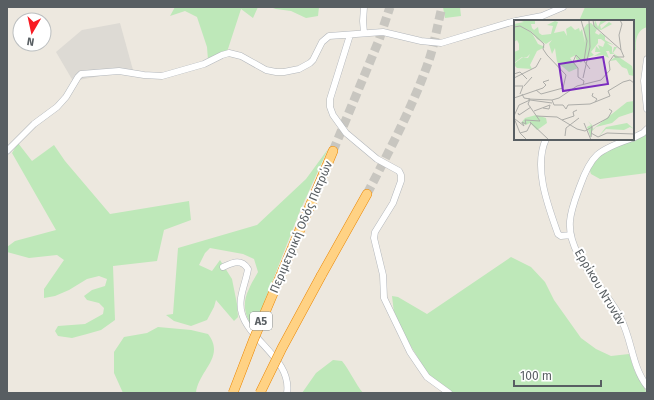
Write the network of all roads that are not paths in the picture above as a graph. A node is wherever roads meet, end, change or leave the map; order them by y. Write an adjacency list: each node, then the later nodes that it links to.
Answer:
1 (364, 7): 5 (street)
2 (563, 7): 3 (street)
3 (520, 20)
4 (514, 21): 5 (street)
5 (364, 33): 6 (street)
6 (350, 35): 13 (street); 22 (street)
7 (647, 59): 8 (street)
8 (647, 109)
9 (647, 129): 10 (street)
10 (634, 138)
11 (546, 140): 16 (street)
12 (628, 140): 16 (street, Ερρίκου Ντυνάν)
13 (7, 151)
14 (333, 151): 19 (highway, Περιμετρική Οδός Πατρών / Α5, bridge)
15 (367, 194): 20 (highway, Α5, bridge)
16 (571, 236): 18 (street, Ερρίκου Ντυνάν)
17 (223, 267): 21 (street)
18 (647, 386)
19 (233, 393)
20 (260, 393)
21 (286, 393)
22 (449, 393)

